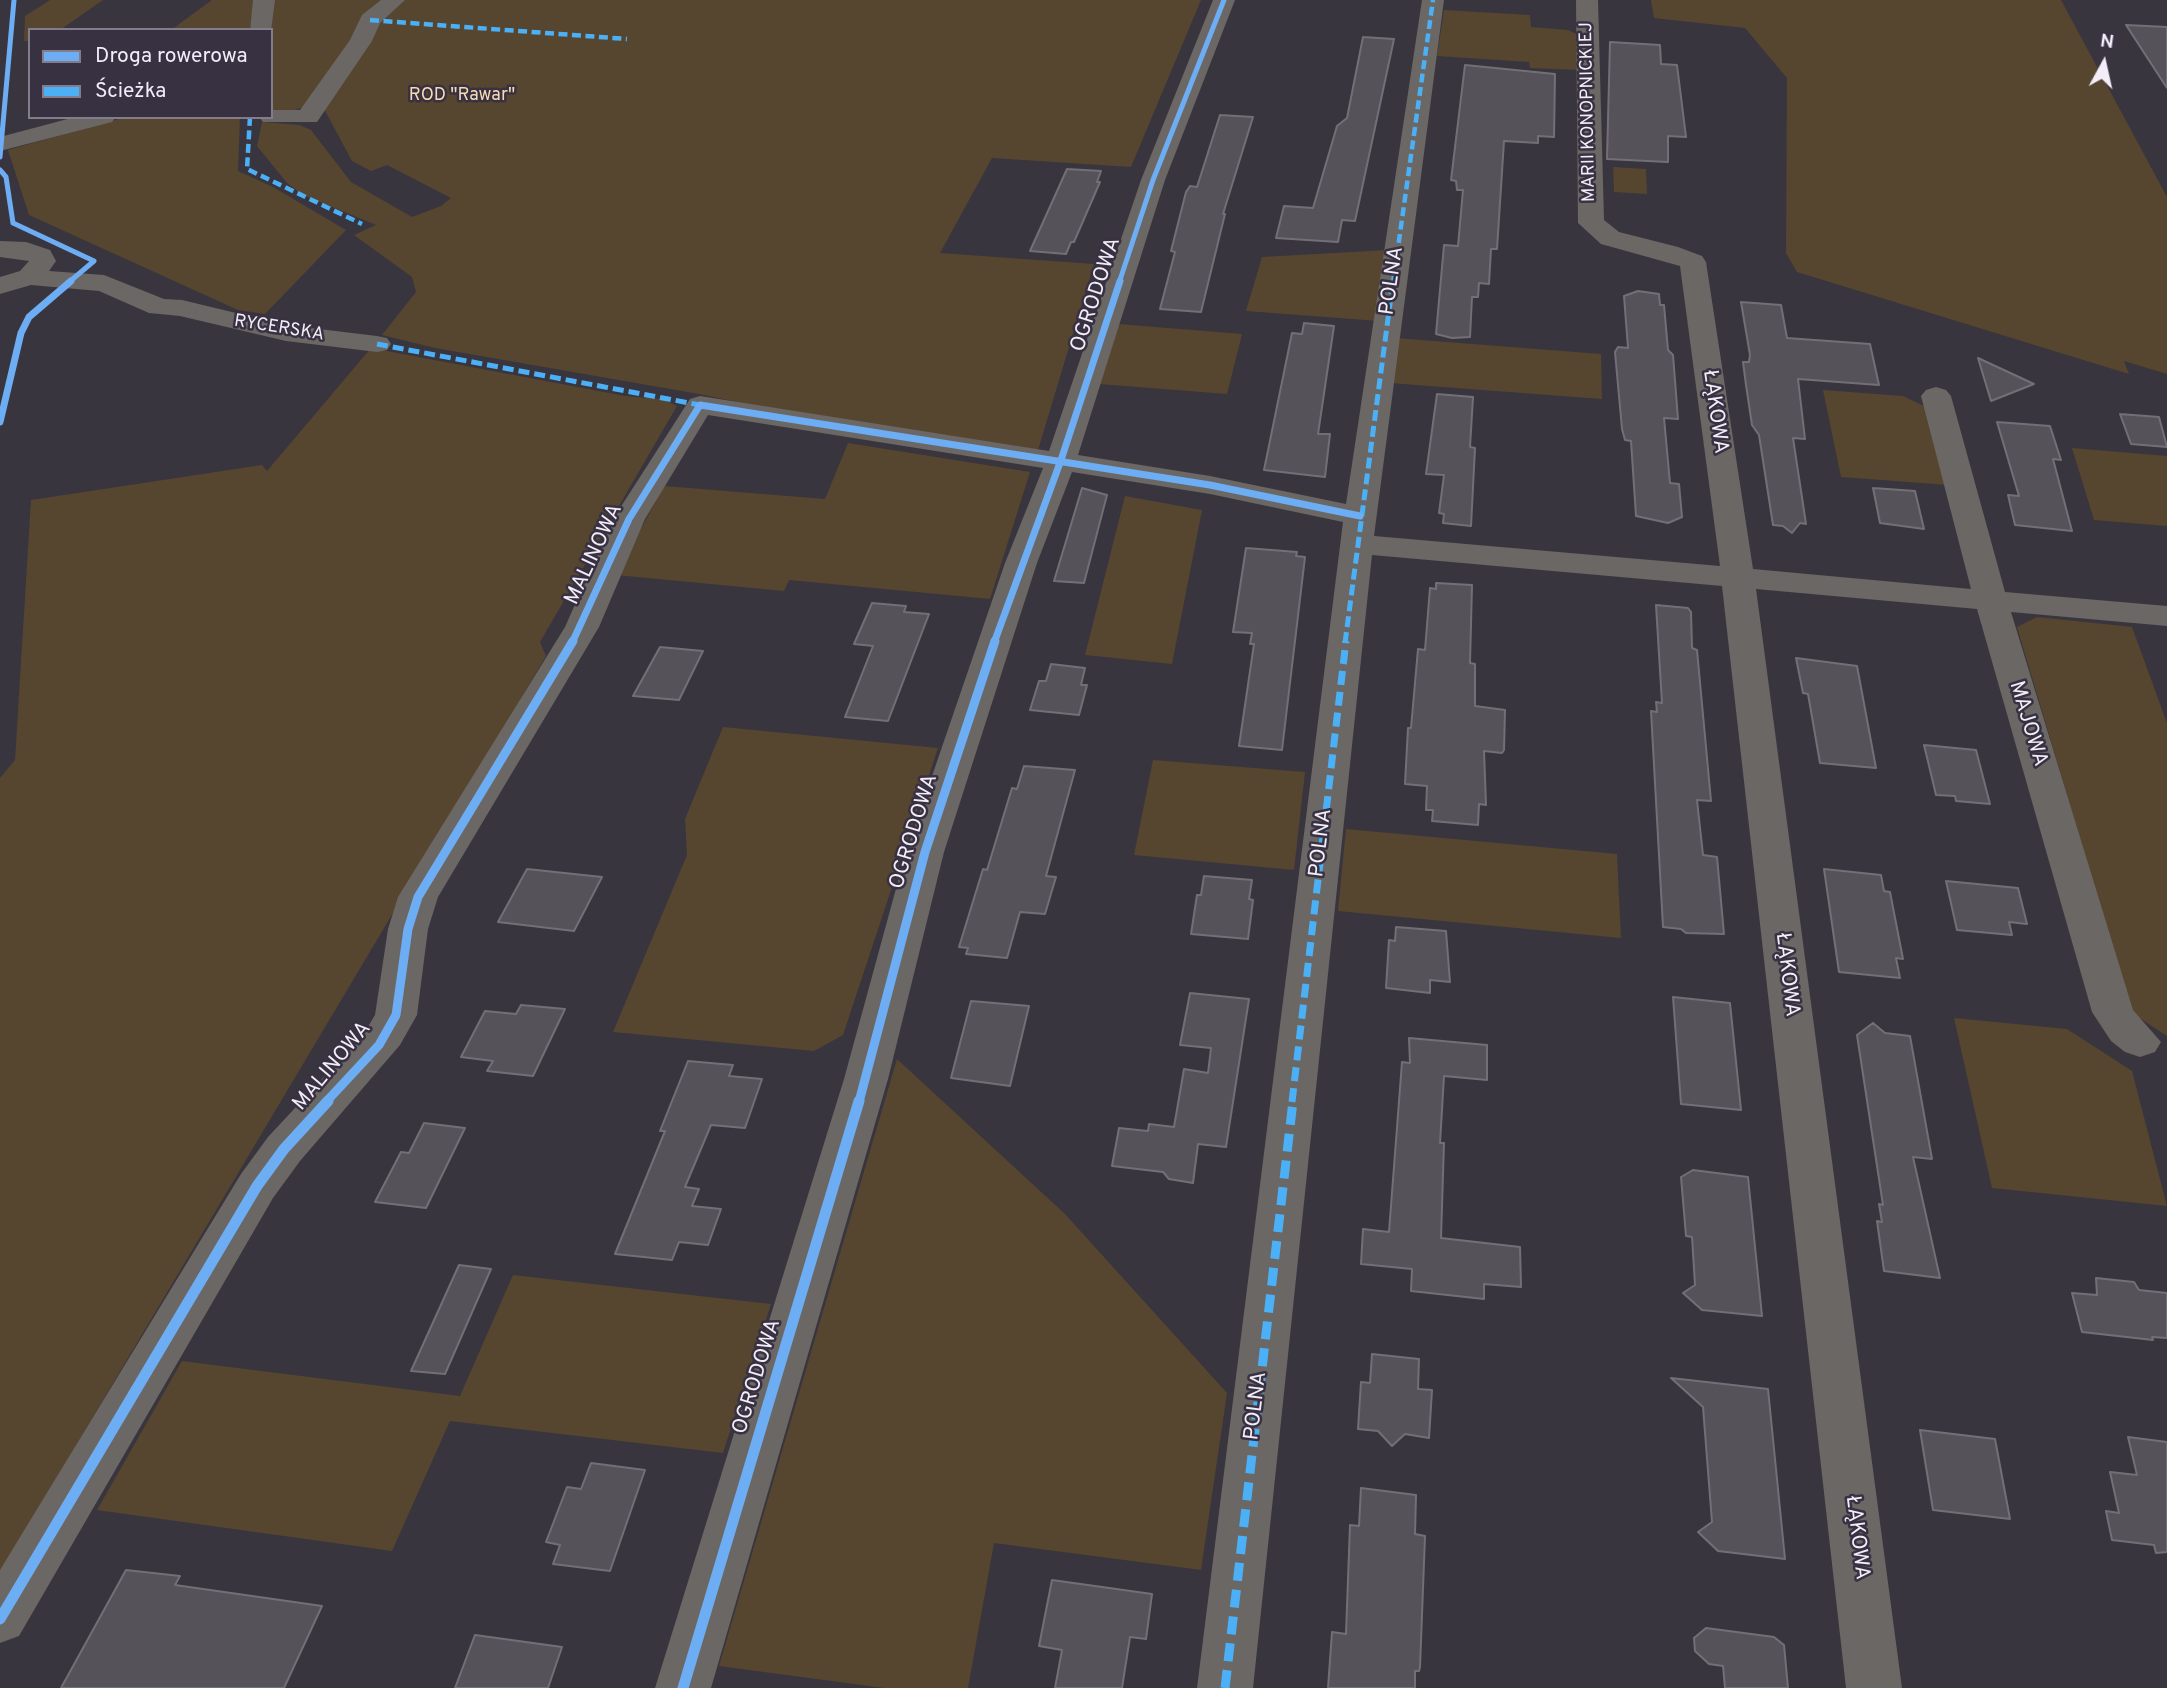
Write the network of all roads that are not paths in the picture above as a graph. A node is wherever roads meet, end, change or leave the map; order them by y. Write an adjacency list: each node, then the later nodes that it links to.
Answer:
1 (264, 0): 6 (street)
2 (394, 0): 7 (street)
3 (1224, 0): 15 (street, OGRODOWA)
4 (1433, 0): 16 (street, POLNA)
5 (1587, 0): 11 (street, MARII KONOPNICKIEJ)
6 (261, 28)
7 (273, 117)
8 (96, 119): 9 (street)
9 (0, 144)
10 (1, 247): 12 (street)
11 (1693, 262): 17 (street, ŁĄKOWA)
12 (15, 281): 13 (street, RYCERSKA)
13 (377, 344)
14 (1936, 396): 18 (street, MAJOWA)
15 (1061, 460): 16 (street); 21 (street, MALINOWA); 22 (street, OGRODOWA)
16 (1358, 530): 17 (street); 23 (street, POLNA)
17 (1738, 579): 18 (street); 24 (street, ŁĄKOWA)
18 (1990, 601): 19 (street); 20 (street, MAJOWA)
19 (2167, 616)
20 (2140, 1042)
21 (0, 1619)
22 (683, 1688)
23 (1225, 1688)
24 (1874, 1688)

